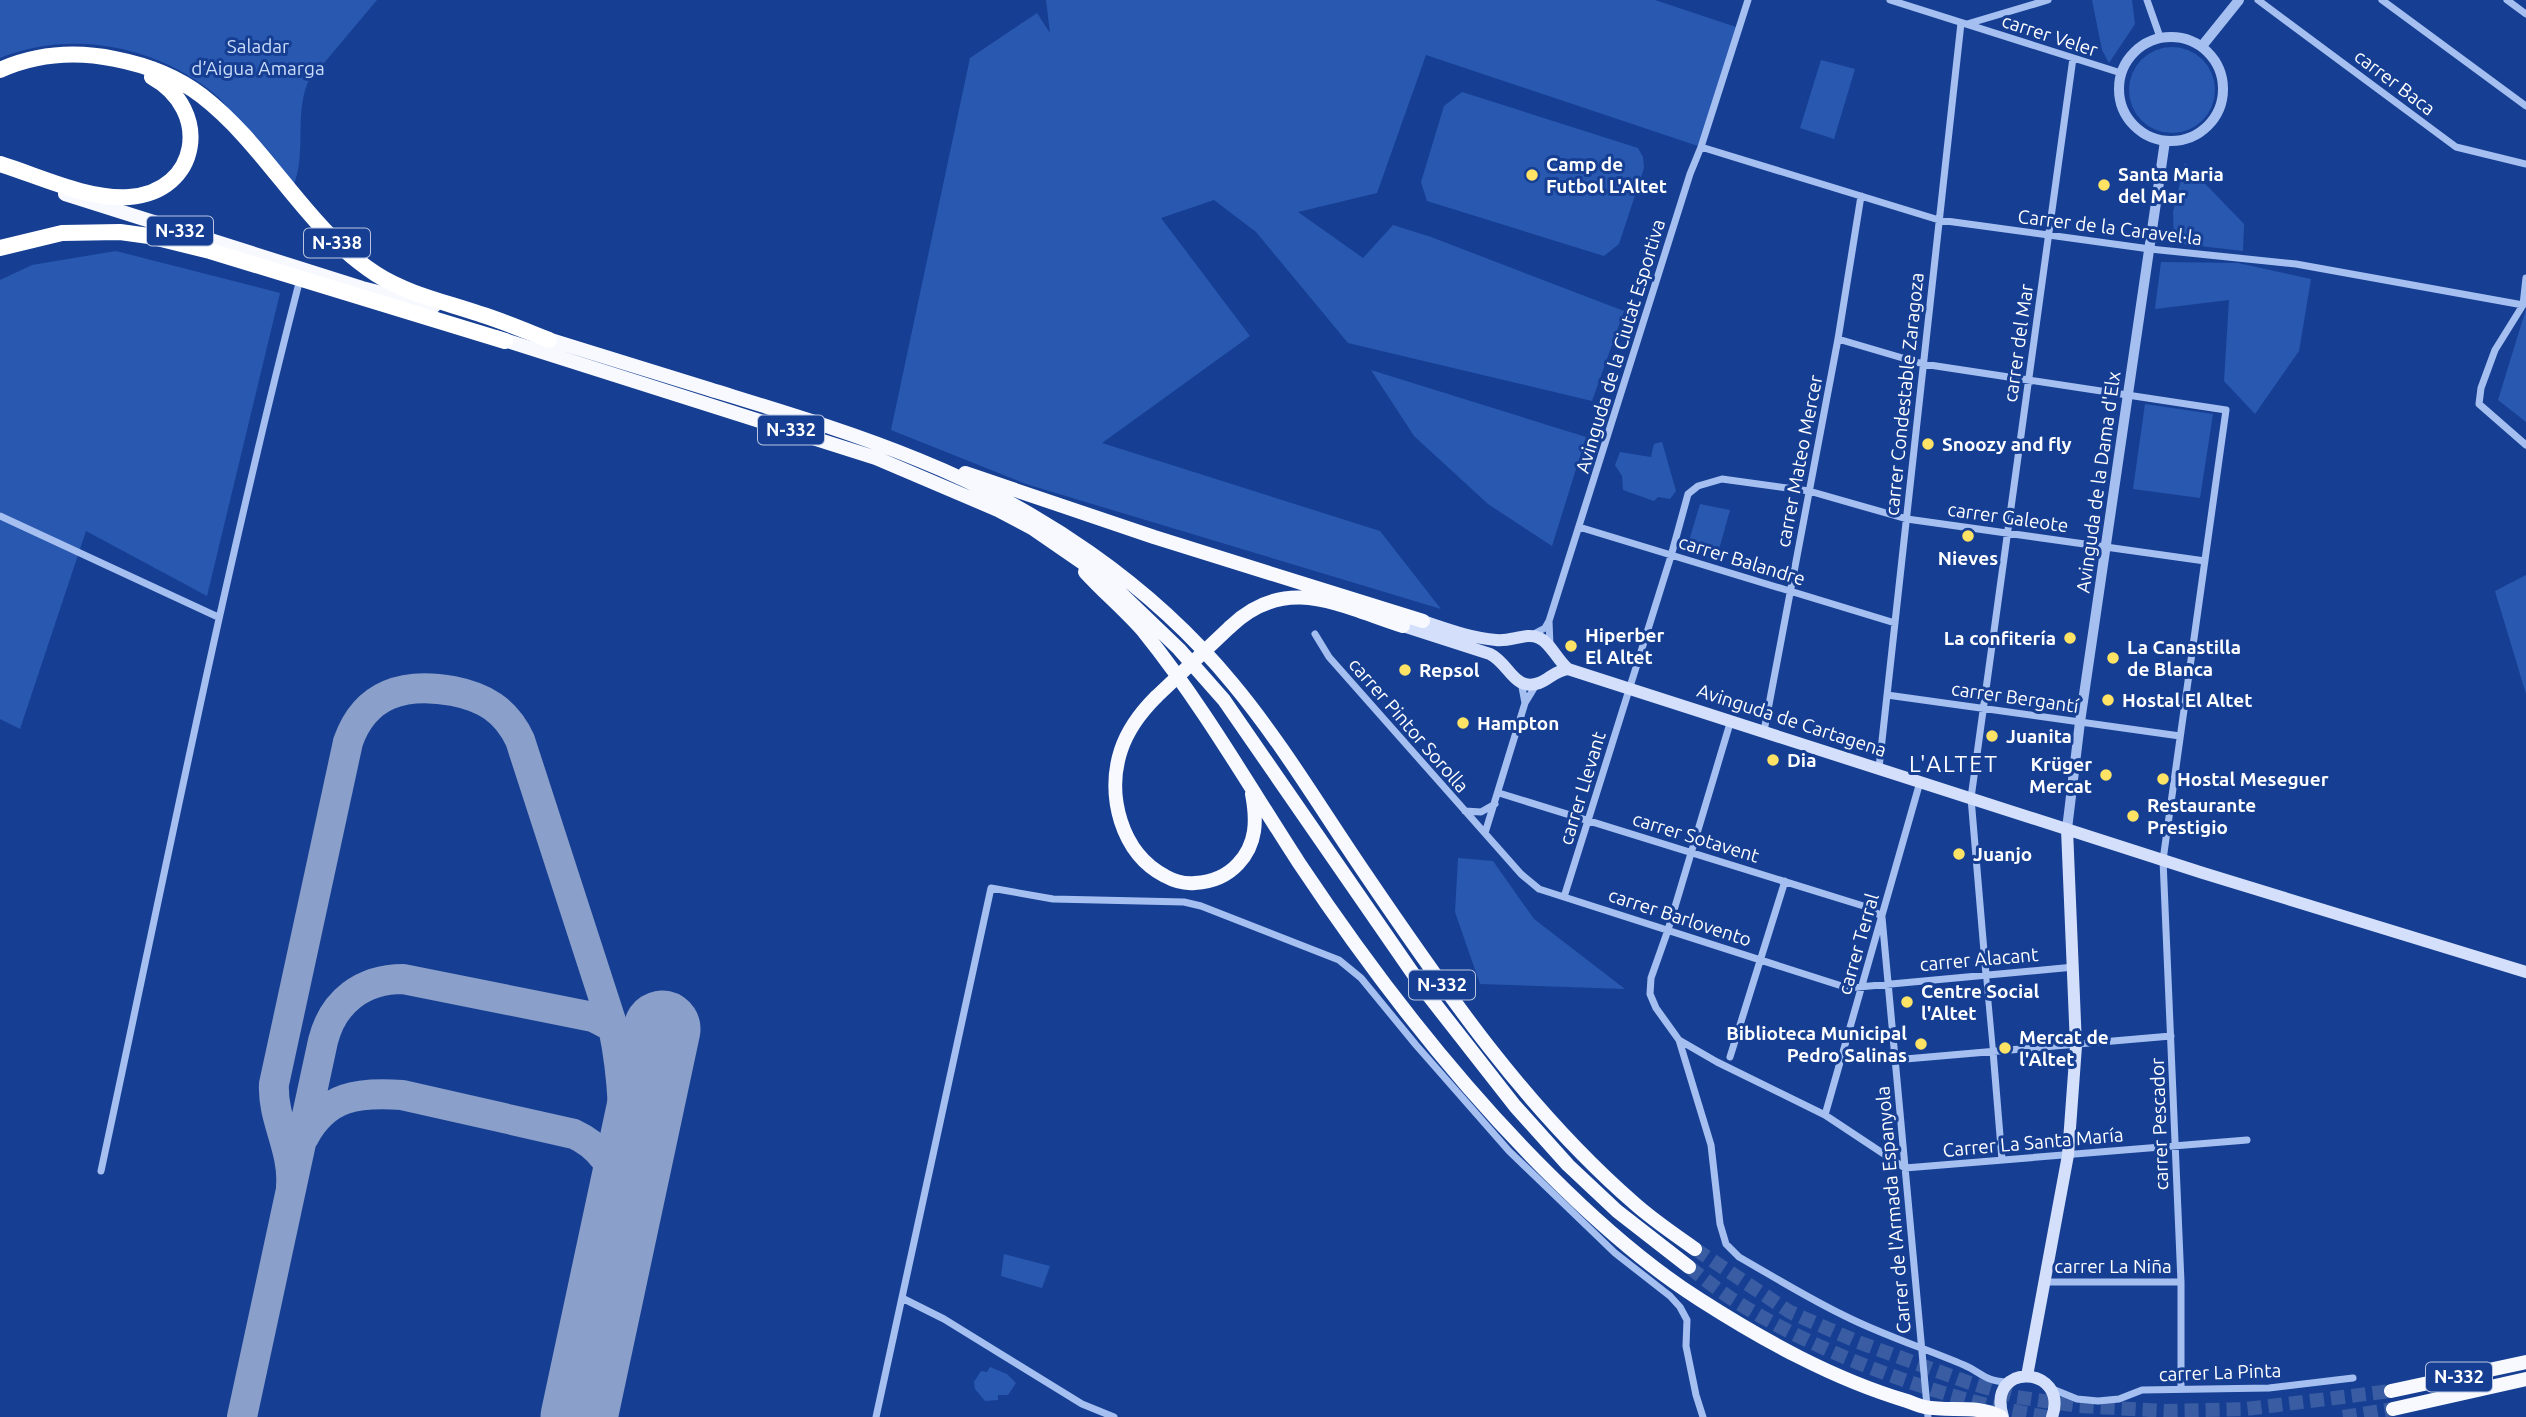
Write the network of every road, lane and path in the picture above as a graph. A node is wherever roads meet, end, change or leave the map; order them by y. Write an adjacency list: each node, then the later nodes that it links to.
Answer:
1 (1748, 0): 19 (street, Avinguda de la Ciutat Esportiva)
2 (1890, 0): 10 (street, carrer Veler)
3 (2048, 0): 10 (street)
4 (2147, 0): 11 (street)
5 (2239, 0): 12 (street)
6 (2258, 0): 21 (street, carrer Baca)
7 (2382, 0): 17 (street)
8 (2507, 0): 9 (street)
9 (2526, 14)
10 (1964, 23): 13 (street, carrer Veler); 24 (street, carrer Condestable Zaragoza)
11 (2160, 37): 12 (street); 15 (street)
12 (2202, 47): 18 (street)
13 (2073, 58): 15 (street, carrer Veler); 25 (street, carrer del Mar)
14 (0, 70): 34 (highway, N-338)
15 (2121, 73): 18 (street)
16 (0, 78): 20 (highway)
17 (2526, 106)
18 (2165, 141): 27 (street, Avinguda de la Dama d'Elx)
19 (1702, 146): 23 (street, Carrer de la Caravel·la); 45 (street, Avinguda de la Ciutat Esportiva)
20 (0, 163)
21 (2526, 163)
22 (0, 170): 31 (highway, N-332)
23 (1861, 196): 24 (street, Carrer de la Caravel·la); 33 (street, carrer Mateo Mercer)
24 (1939, 220): 25 (street, Carrer de la Caravel·la); 36 (street, carrer Condestable Zaragoza)
25 (2049, 236): 27 (street, Carrer de la Caravel·la); 37 (street, carrer del Mar)
26 (0, 248): 28 (highway, N-338)
27 (2150, 249): 32 (street, Carrer de la Caravel·la); 38 (street, Avinguda de la Dama d'Elx)
28 (300, 278): 30 (highway, N-338); 52 (street)
29 (2526, 278): 32 (street)
30 (324, 285): 35 (highway, N-332)
31 (362, 288): 34 (highway, N-332); 35 (highway, N-332)
32 (2523, 306): 39 (street)
33 (1838, 339): 36 (street); 42 (street, carrer Mateo Mercer)
34 (550, 340): 40 (highway, N-332)
35 (505, 341): 48 (highway, N-332)
36 (1923, 363): 37 (street); 44 (street, carrer Condestable Zaragoza)
37 (2029, 380): 38 (street); 46 (street, carrer del Mar)
38 (2129, 395): 47 (street, Avinguda de la Dama d'Elx); 50 (street, carrer Pescador)
39 (2526, 445)
40 (922, 461): 53 (highway); 108 (highway, N-332)
41 (1698, 486): 42 (street, carrer Galeote); 49 (street, carrer Llevant)
42 (1810, 491): 44 (street, carrer Galeote); 51 (street, carrer Mateo Mercer)
43 (0, 516): 52 (street)
44 (1907, 519): 46 (street, carrer Galeote); 55 (street, carrer Condestable Zaragoza)
45 (1579, 527): 49 (street, carrer Balandre); 54 (street, Avinguda de la Ciutat Esportiva)
46 (2008, 533): 47 (street, carrer Galeote); 68 (street, carrer del Mar)
47 (2107, 548): 50 (street, carrer Galeote); 70 (street, Avinguda de la Dama d'Elx)
48 (1065, 550): 75 (highway); 109 (highway, N-332)
49 (1671, 556): 51 (street, carrer Balandre); 65 (street, carrer Llevant)
50 (2205, 561): 72 (street, carrer Pescador)
51 (1790, 592): 55 (street, carrer Balandre); 71 (street, carrer Mateo Mercer)
52 (218, 617): 107 (street)
53 (1423, 621): 58 (main road)
54 (1549, 621): 58 (street); 59 (street)
55 (1895, 623): 66 (street, carrer Condestable Zaragoza)
56 (1403, 626): 60 (main road); 75 (highway, bridge)
57 (1315, 634): 79 (street, carrer Pintor Sorolla)
58 (1524, 638): 59 (main road); 60 (main road)
59 (1552, 651): 61 (main road); 62 (main road)
60 (1507, 667): 63 (main road)
61 (1568, 669): 62 (main road); 65 (main road, Avinguda de Cartagena)
62 (1550, 674): 64 (main road)
63 (1518, 681): 64 (main road); 67 (street)
64 (1537, 684): 67 (street)
65 (1629, 688): 69 (main road, Avinguda de Cartagena); 80 (street, carrer Llevant)
66 (1887, 695): 68 (street, carrer Bergantí); 73 (street, carrer Condestable Zaragoza)
67 (1525, 704): 76 (street)
68 (1984, 708): 70 (street, carrer Bergantí); 77 (street, carrer del Mar)
69 (1731, 720): 71 (main road, Avinguda de Cartagena); 83 (street)
70 (2080, 722): 72 (street, carrer Bergantí); 81 (street, Avinguda de la Dama d'Elx)
71 (1763, 731): 73 (main road, Avinguda de Cartagena)
72 (2180, 736): 84 (street, carrer Pescador)
73 (1879, 768): 74 (main road, Avinguda de Cartagena)
74 (1920, 782): 77 (main road, Avinguda de Cartagena); 87 (street, carrer Terral)
75 (1251, 789): 123 (highway)
76 (1499, 793): 78 (street); 80 (street, carrer Sotavent)
77 (1971, 798): 81 (main road, Avinguda de Cartagena); 92 (street, carrer del Mar)
78 (1495, 803): 79 (street); 82 (street)
79 (1465, 811): 82 (street, carrer Pintor Sorolla)
80 (1588, 819): 83 (street, carrer Sotavent); 86 (street, carrer Llevant)
81 (2067, 829): 84 (main road, Avinguda de Cartagena); 90 (main road)
82 (1485, 833): 86 (street, carrer Barlovento)
83 (1692, 851): 85 (street, carrer Sotavent); 88 (street)
84 (2163, 860): 91 (main road, Avinguda de Cartagena); 95 (street, carrer Pescador)
85 (1785, 881): 87 (street, carrer Sotavent); 89 (street)
86 (1564, 897): 88 (street, carrer Barlovento)
87 (1882, 917): 93 (street, Carrer de l'Armada Espanyola); 94 (street, carrer Terral)
88 (1668, 930): 89 (street, carrer Barlovento); 96 (street)
89 (1761, 960): 94 (street, carrer Barlovento); 99 (street)
90 (2074, 967): 92 (street, carrer Alacant); 97 (main road)
91 (2526, 972)
92 (1986, 975): 93 (street, carrer Alacant); 98 (street)
93 (1887, 983): 94 (street, carrer Barlovento); 100 (street, Carrer de l'Armada Espanyola)
94 (1862, 987): 101 (street, carrer Terral)
95 (2171, 1036): 97 (street); 103 (street, carrer Pescador)
96 (1679, 1040): 101 (street); 113 (street)
97 (2076, 1046): 98 (street); 104 (main road)
98 (1993, 1051): 100 (street); 105 (street)
99 (1730, 1057)
100 (1894, 1060): 106 (street, Carrer de l'Armada Espanyola)
101 (1825, 1115): 106 (street)
102 (2248, 1140): 103 (street, Carrer La Santa María)
103 (2175, 1146): 104 (street, Carrer La Santa María); 111 (street, carrer Pescador)
104 (2068, 1155): 105 (street, Carrer La Santa María); 110 (main road)
105 (2002, 1160): 106 (street, Carrer La Santa María)
106 (1905, 1168): 113 (street, Carrer de l'Armada Espanyola)
107 (101, 1171)
108 (1695, 1249)
109 (1689, 1267)
110 (2044, 1282): 111 (street, carrer La Niña); 115 (main road)
111 (2181, 1282): 120 (street, carrer Pescador)
112 (902, 1297): 125 (street); 126 (street); 127 (street)
113 (1922, 1350): 118 (street); 123 (street, Carrer de l'Armada Espanyola)
114 (2526, 1362): 121 (highway, N-332)
115 (2027, 1376): 118 (main road); 119 (main road)
116 (2353, 1378): 120 (street, carrer La Pinta)
117 (2526, 1379): 122 (highway, N-332)
118 (2008, 1382): 128 (main road)
119 (2049, 1388): 120 (street, carrer La Pinta); 124 (main road)
120 (2181, 1388)
121 (2391, 1391)
122 (2393, 1409)
123 (1928, 1412): 128 (highway)
124 (2055, 1416)
125 (876, 1417)
126 (1114, 1417)
127 (1703, 1417)
128 (2002, 1417)

